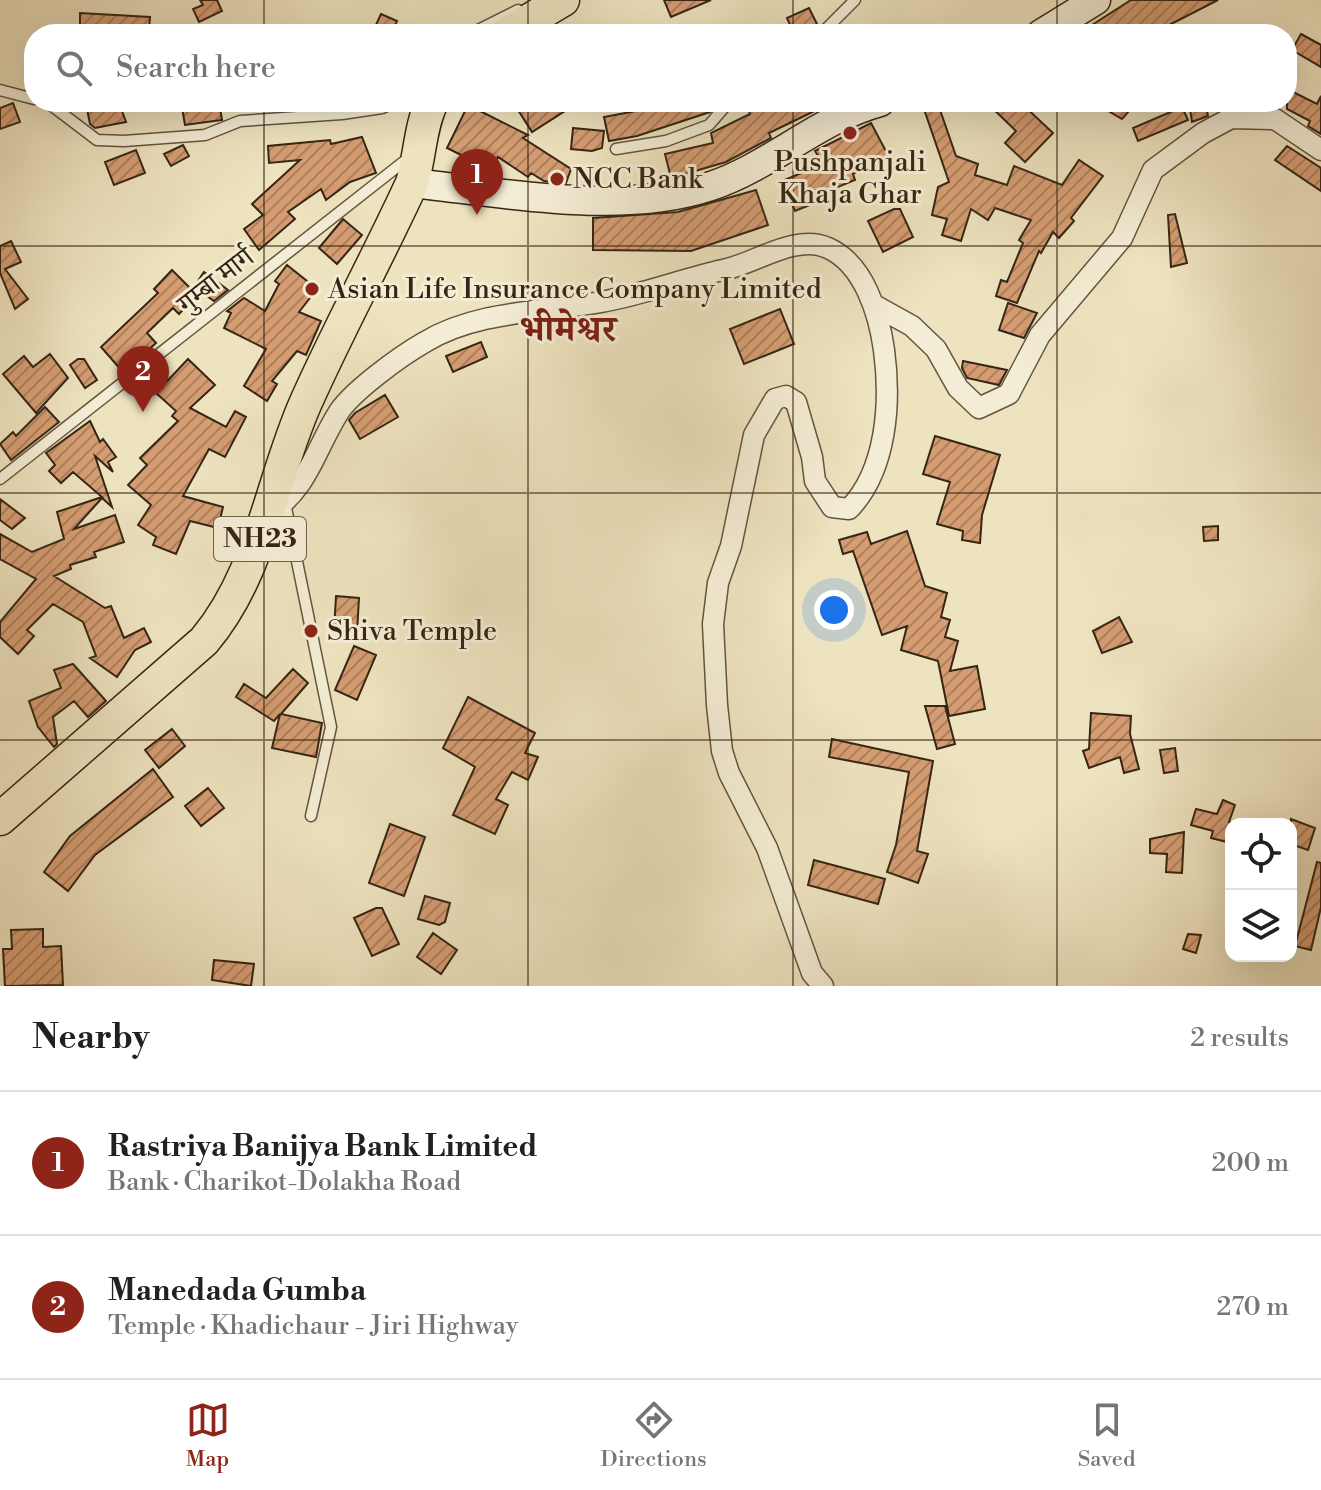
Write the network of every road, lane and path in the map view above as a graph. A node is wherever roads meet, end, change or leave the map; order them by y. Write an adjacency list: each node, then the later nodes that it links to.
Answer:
1 (563, 0): 6 (main road)
2 (855, 0): 7 (lane)
3 (1096, 0): 8 (main road)
4 (526, 6): 5 (lane)
5 (490, 24)
6 (523, 24)
7 (831, 24)
8 (1057, 24)
9 (0, 90): 10 (lane)
10 (24, 96)
11 (60, 112): 12 (lane)
12 (355, 112)
13 (427, 112): 16 (main road, NH23)
14 (720, 112): 17 (lane)
15 (854, 112): 19 (main road)
16 (422, 148): 19 (main road, NH23); 21 (lane, गुम्बा मार्ग)
17 (616, 149)
18 (1321, 150): 20 (street)
19 (412, 183): 22 (main road, NH23)
20 (876, 306): 22 (street); 25 (street)
21 (0, 479)
22 (276, 509): 23 (lane); 24 (main road, NH23)
23 (311, 816)
24 (0, 819)
25 (823, 986)

